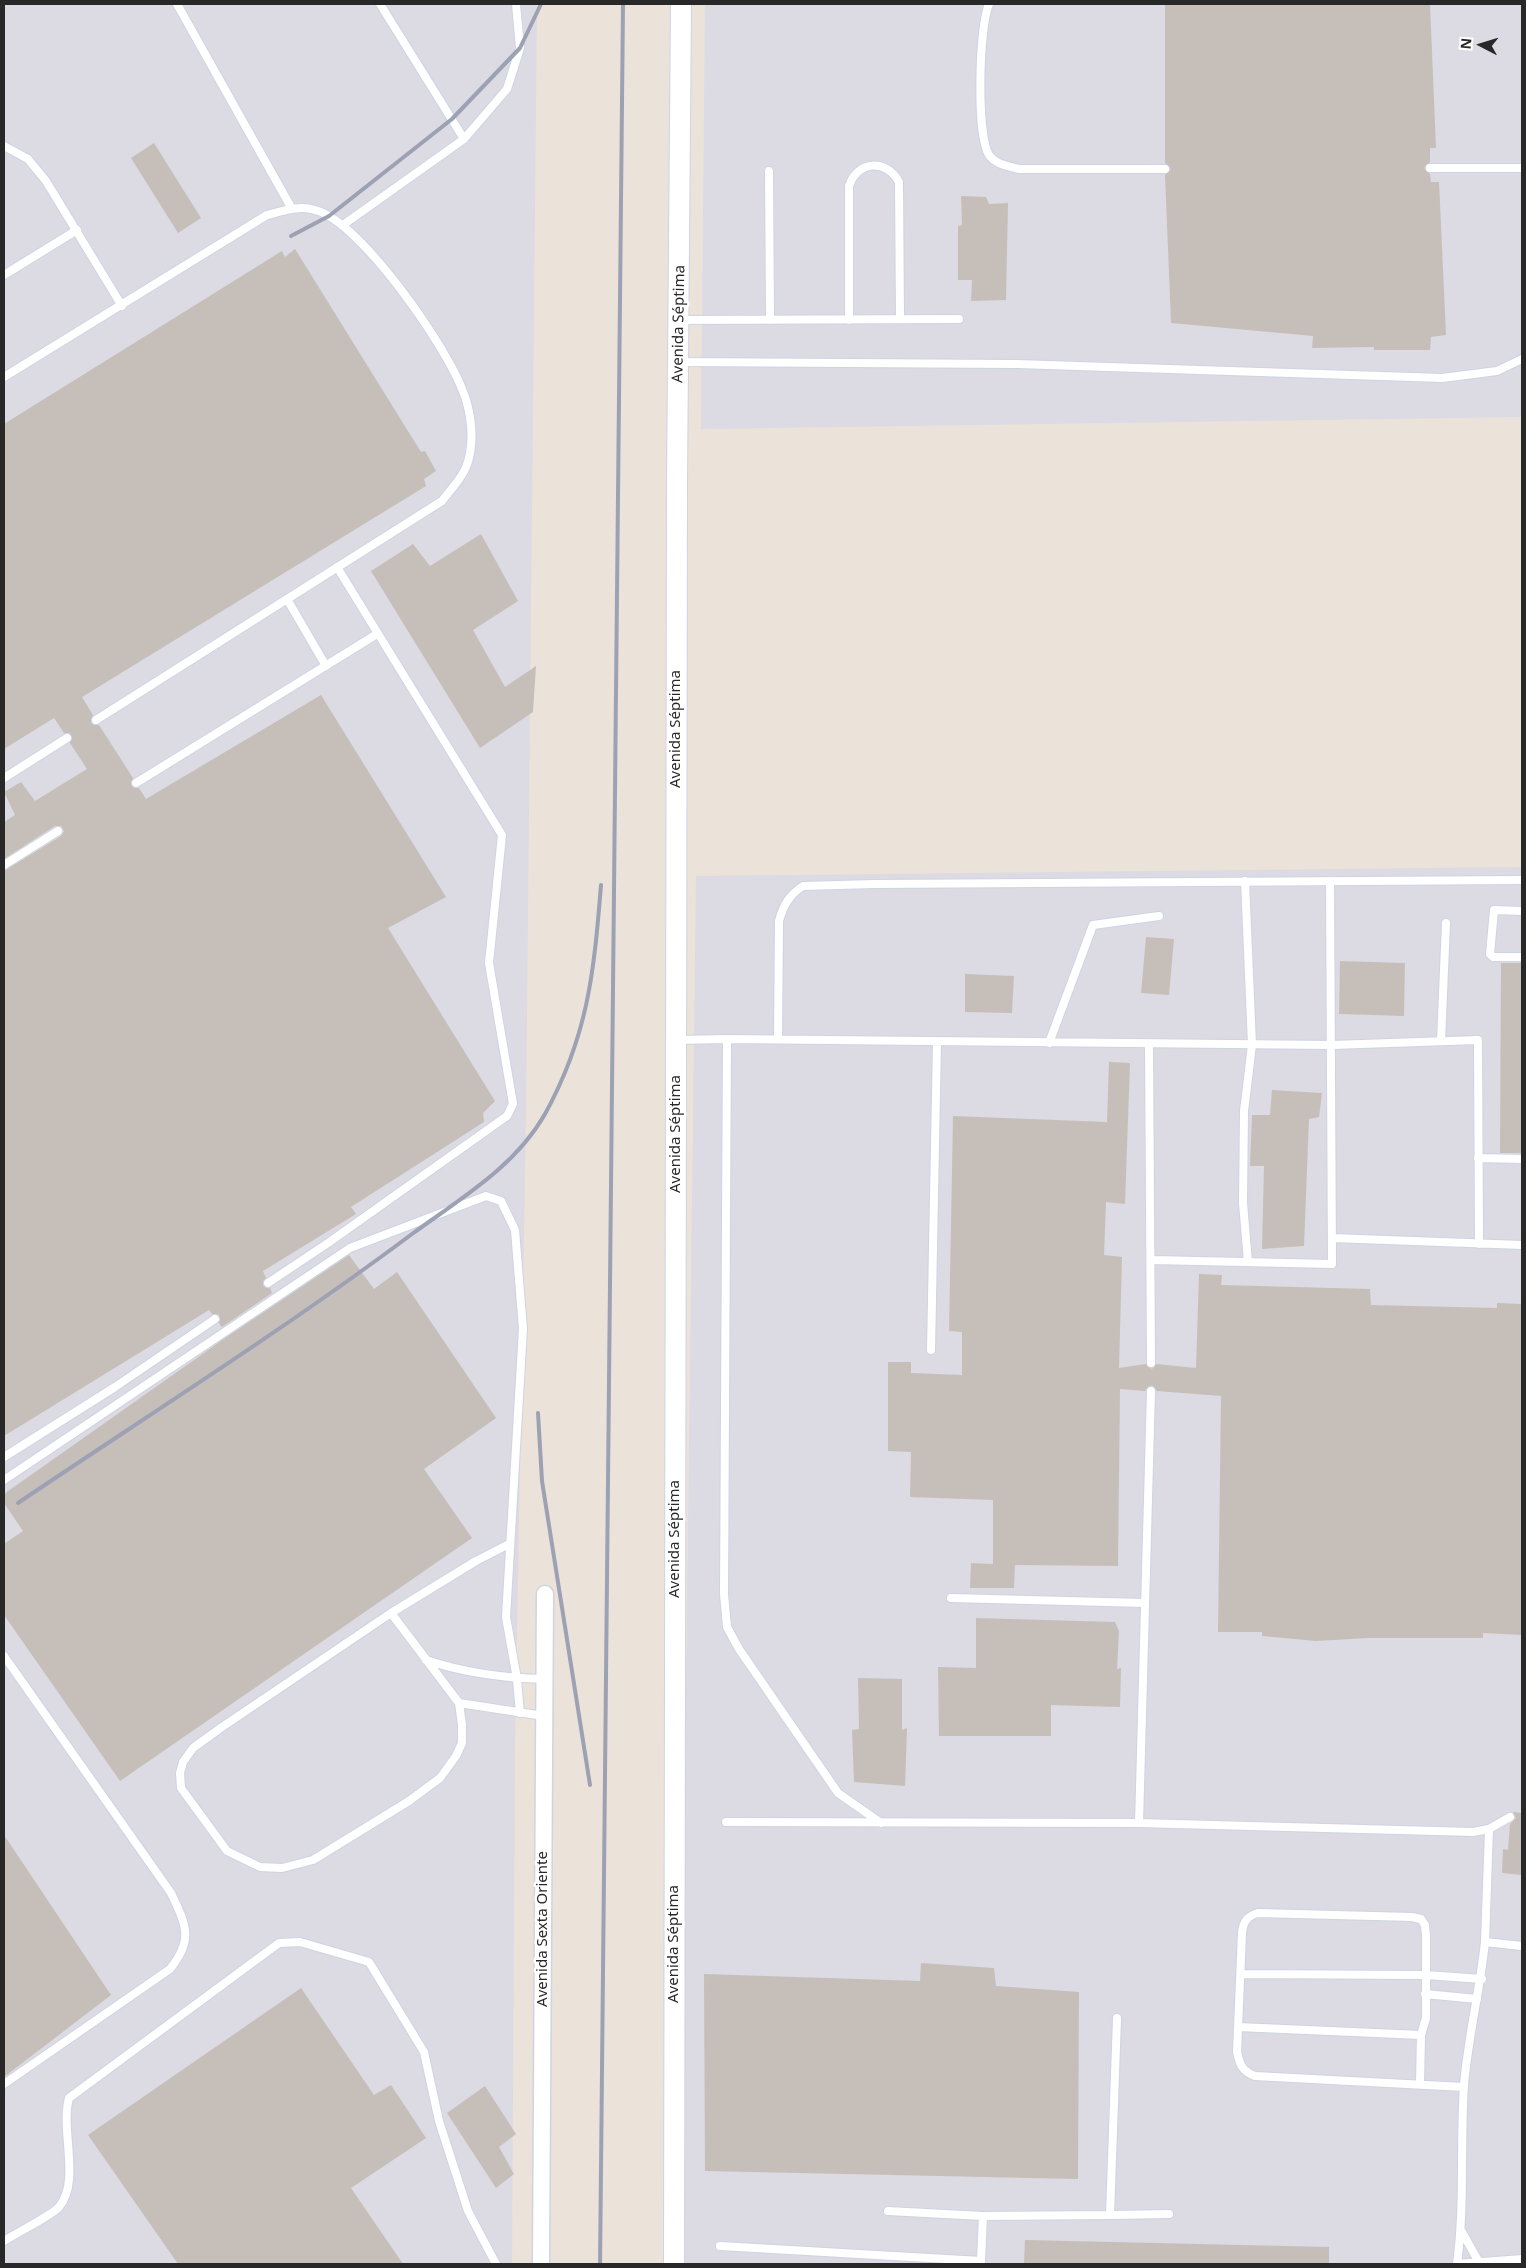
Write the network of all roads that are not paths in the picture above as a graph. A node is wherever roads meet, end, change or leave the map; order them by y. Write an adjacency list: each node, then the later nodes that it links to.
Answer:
1 (177, 4): 12 (lane)
2 (380, 4): 6 (lane)
3 (516, 4): 6 (lane)
4 (681, 4): 19 (street, Avenida Séptima)
5 (989, 4): 10 (lane)
6 (464, 139): 13 (lane)
7 (4, 146): 14 (lane)
8 (1430, 168): 9 (lane)
9 (1522, 168)
10 (1165, 169)
11 (769, 171): 20 (lane)
12 (292, 209): 13 (lane); 16 (lane)
13 (343, 225): 25 (lane)
14 (77, 230): 15 (lane); 16 (lane)
15 (4, 275)
16 (122, 306): 24 (lane)
17 (900, 319): 18 (lane); 21 (lane); 21 (lane)
18 (959, 319)
19 (679, 320): 20 (lane); 23 (street, Avenida Séptima)
20 (770, 320): 21 (lane)
21 (849, 320)
22 (1522, 358): 23 (lane)
23 (678, 362): 44 (street, Avenida Séptima)
24 (4, 377)
25 (337, 567): 26 (lane); 27 (lane)
26 (286, 599): 28 (lane); 29 (lane)
27 (377, 634): 28 (lane); 58 (lane)
28 (326, 666): 32 (lane)
29 (96, 720)
30 (67, 738): 31 (lane)
31 (4, 778)
32 (136, 783)
33 (58, 831): 34 (lane)
34 (4, 865)
35 (1522, 880): 37 (lane)
36 (1244, 881): 37 (lane); 43 (lane); 49 (lane)
37 (1330, 881): 50 (lane)
38 (1522, 911): 41 (lane)
39 (1159, 916): 47 (lane)
40 (1446, 923): 45 (lane)
41 (1522, 957)
42 (727, 1039): 43 (lane); 44 (lane); 80 (lane)
43 (778, 1039): 46 (lane)
44 (676, 1040): 107 (street, Avenida Séptima)
45 (1441, 1041): 50 (lane); 51 (lane)
46 (937, 1042): 47 (lane); 60 (lane)
47 (1049, 1043): 48 (lane)
48 (1149, 1045): 49 (lane); 56 (lane)
49 (1252, 1045): 50 (lane); 57 (lane)
50 (1332, 1045): 53 (lane)
51 (1478, 1158): 52 (lane); 54 (lane)
52 (1522, 1159)
53 (1332, 1238): 54 (lane); 57 (lane)
54 (1479, 1244): 55 (lane)
55 (1522, 1245)
56 (1152, 1260): 57 (lane); 61 (lane)
57 (1248, 1262)
58 (268, 1283)
59 (216, 1319): 63 (lane)
60 (931, 1350)
61 (1151, 1363)
62 (1151, 1391): 68 (lane)
63 (4, 1456)
64 (4, 1480): 65 (lane)
65 (509, 1544): 69 (lane); 72 (lane)
66 (545, 1594): 73 (street, Avenida Sexta Oriente)
67 (951, 1598): 68 (lane)
68 (1145, 1603): 79 (lane)
69 (391, 1613): 71 (lane); 74 (lane)
70 (4, 1656): 92 (lane)
71 (426, 1660): 72 (lane); 74 (lane)
72 (518, 1679): 73 (lane); 75 (lane)
73 (544, 1680): 76 (street, Avenida Sexta Oriente)
74 (458, 1704): 75 (lane)
75 (520, 1712): 76 (lane)
76 (544, 1716): 106 (street, Avenida Sexta Oriente)
77 (1510, 1817): 81 (lane)
78 (726, 1822): 80 (lane)
79 (1139, 1823): 80 (lane); 81 (lane)
80 (881, 1824)
81 (1489, 1829): 82 (lane)
82 (1486, 1942): 83 (lane); 86 (lane)
83 (1522, 1946)
84 (1241, 1974): 85 (lane); 85 (lane); 90 (lane)
85 (1426, 1975): 86 (lane); 87 (lane)
86 (1482, 1980): 88 (lane)
87 (1425, 1994): 88 (lane); 91 (lane)
88 (1477, 1999): 94 (lane)
89 (1118, 2018): 97 (lane)
90 (1238, 2027): 91 (lane); 93 (lane)
91 (1421, 2035): 93 (lane)
92 (4, 2084)
93 (1420, 2084): 94 (lane)
94 (1464, 2087): 99 (lane)
95 (888, 2211): 98 (lane)
96 (1169, 2214): 97 (lane)
97 (1110, 2215): 98 (lane)
98 (984, 2216): 103 (lane)
99 (1462, 2232): 104 (lane); 108 (lane)
100 (4, 2241): 105 (lane)
101 (720, 2246): 103 (lane)
102 (1522, 2259): 104 (lane)
103 (981, 2263)
104 (1480, 2263): 108 (lane)
105 (496, 2264)
106 (541, 2264)
107 (674, 2264)
108 (1457, 2264)

